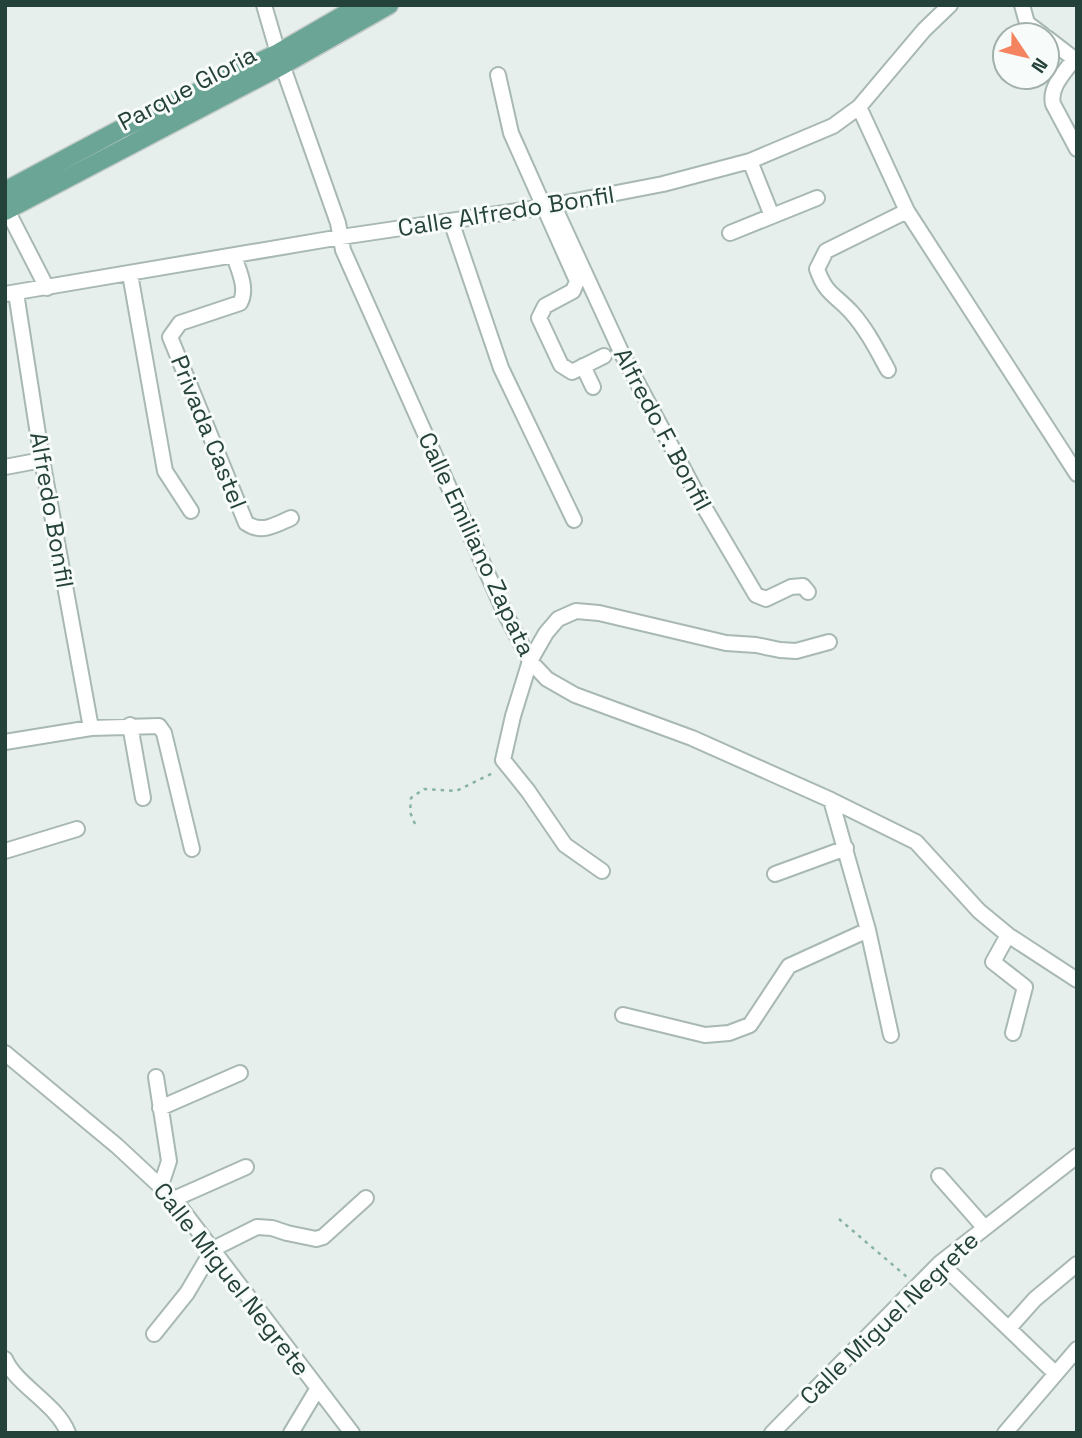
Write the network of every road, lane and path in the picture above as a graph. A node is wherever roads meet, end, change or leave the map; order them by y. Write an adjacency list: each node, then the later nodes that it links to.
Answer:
1 (264, 5): 6 (street, Calle Emiliano Zapata)
2 (361, 5): 6 (main road, Parque Gloria)
3 (389, 5): 6 (main road, Parque Gloria)
4 (950, 5): 9 (street, Calle Alfredo Bonfil)
5 (1061, 49): 7 (street)
6 (280, 59): 10 (main road, Parque Gloria); 11 (main road, Parque Gloria); 22 (street, Calle Emiliano Zapata)
7 (1075, 60): 12 (street)
8 (498, 75): 16 (street)
9 (859, 107): 13 (street, Calle Alfredo Bonfil); 18 (street)
10 (119, 130): 11 (main road); 14 (main road, Parque Gloria)
11 (128, 147): 17 (main road, Parque Gloria)
12 (1077, 149)
13 (750, 161): 16 (street, Calle Alfredo Bonfil); 19 (street)
14 (5, 191)
15 (817, 198): 19 (street)
16 (548, 205): 20 (street, Calle Alfredo Bonfil); 28 (street); 37 (street, Alfredo F. Bonfil)
17 (6, 211): 25 (street)
18 (907, 211): 29 (street); 33 (street)
19 (772, 216): 21 (street)
20 (451, 221): 22 (street, Calle Alfredo Bonfil); 36 (street)
21 (730, 233)
22 (341, 237): 23 (street, Calle Alfredo Bonfil); 39 (street, Calle Emiliano Zapata)
23 (234, 256): 24 (street, Calle Alfredo Bonfil); 35 (street, Privada Castel)
24 (130, 274): 25 (street, Calle Alfredo Bonfil); 34 (street, Privada Castel)
25 (47, 288): 26 (street, Calle Alfredo Bonfil)
26 (11, 293): 31 (street, Alfredo Bonfil)
27 (604, 356): 28 (street)
28 (583, 366): 30 (street)
29 (888, 370)
30 (593, 387)
31 (43, 460): 32 (street); 41 (street, Alfredo Bonfil)
32 (5, 467)
33 (1077, 474)
34 (191, 511)
35 (291, 518)
36 (574, 520)
37 (808, 592)
38 (830, 642): 39 (street)
39 (530, 661): 43 (street); 45 (street, Calle Emiliano Zapata)
40 (130, 725): 41 (street); 44 (street); 49 (street)
41 (91, 728): 42 (street)
42 (5, 742)
43 (503, 760): 46 (path); 51 (street)
44 (143, 798)
45 (831, 800): 48 (street); 54 (street, Calle Emiliano Zapata)
46 (415, 824)
47 (77, 829): 50 (street)
48 (846, 848): 52 (street); 53 (street)
49 (192, 849)
50 (5, 851)
51 (601, 871)
52 (775, 874)
53 (868, 930): 56 (street); 58 (street)
54 (1008, 935): 55 (street, Calle Emiliano Zapata); 57 (street)
55 (1077, 980)
56 (623, 1015)
57 (1013, 1033)
58 (891, 1035)
59 (5, 1053): 66 (street, Calle Miguel Negrete)
60 (240, 1073): 62 (street)
61 (156, 1077): 62 (street)
62 (160, 1108): 66 (street)
63 (1077, 1156): 70 (street, Calle Miguel Negrete)
64 (246, 1167): 68 (street)
65 (939, 1176): 70 (street)
66 (161, 1185): 68 (street, Calle Miguel Negrete)
67 (366, 1198): 71 (street)
68 (174, 1199): 71 (street, Calle Miguel Negrete)
69 (839, 1219): 74 (path)
70 (984, 1227): 72 (street, Calle Miguel Negrete)
71 (213, 1249): 76 (street); 80 (street, Calle Miguel Negrete)
72 (940, 1263): 74 (street, Calle Miguel Negrete); 75 (street)
73 (1077, 1264): 75 (street)
74 (917, 1286): 84 (street, Calle Miguel Negrete)
75 (1009, 1328): 79 (street)
76 (154, 1334)
77 (1077, 1349): 79 (street)
78 (5, 1359): 81 (street)
79 (1055, 1373): 85 (street)
80 (318, 1388): 82 (street); 83 (street, Calle Miguel Negrete)
81 (68, 1433)
82 (291, 1433)
83 (352, 1433)
84 (772, 1433)
85 (1005, 1433)

